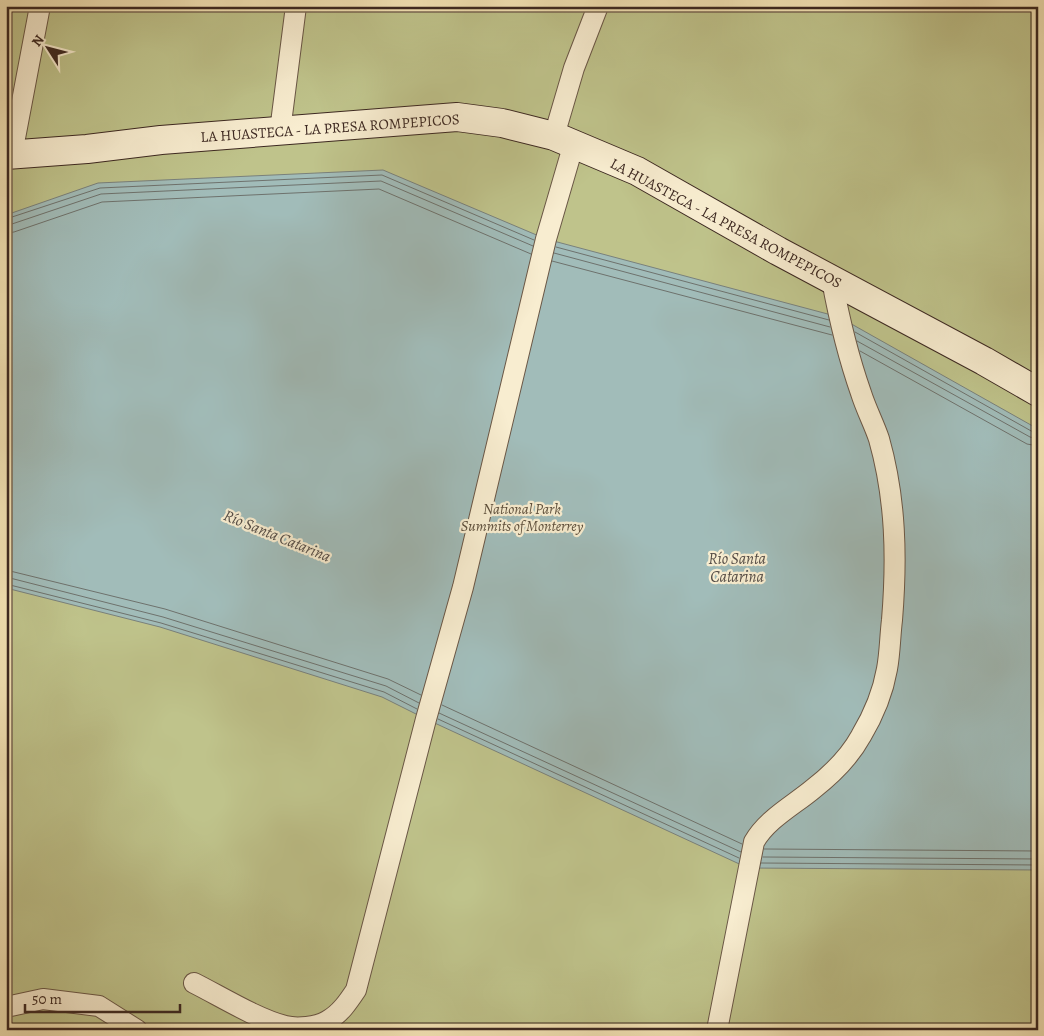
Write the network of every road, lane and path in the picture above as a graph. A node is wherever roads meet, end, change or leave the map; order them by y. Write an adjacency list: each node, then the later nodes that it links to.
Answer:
1 (40, 6): 6 (street)
2 (296, 6): 4 (street)
3 (598, 6): 5 (street)
4 (280, 131): 5 (main road, LA HUASTECA - LA PRESA ROMPEPICOS); 6 (main road, LA HUASTECA - LA PRESA ROMPEPICOS)
5 (564, 140): 7 (main road, LA HUASTECA - LA PRESA ROMPEPICOS); 9 (street)
6 (9, 155)
7 (832, 280): 8 (main road, LA HUASTECA - LA PRESA ROMPEPICOS); 12 (street)
8 (1038, 392)
9 (194, 983)
10 (6, 1007): 11 (street)
11 (137, 1030)
12 (717, 1030)

